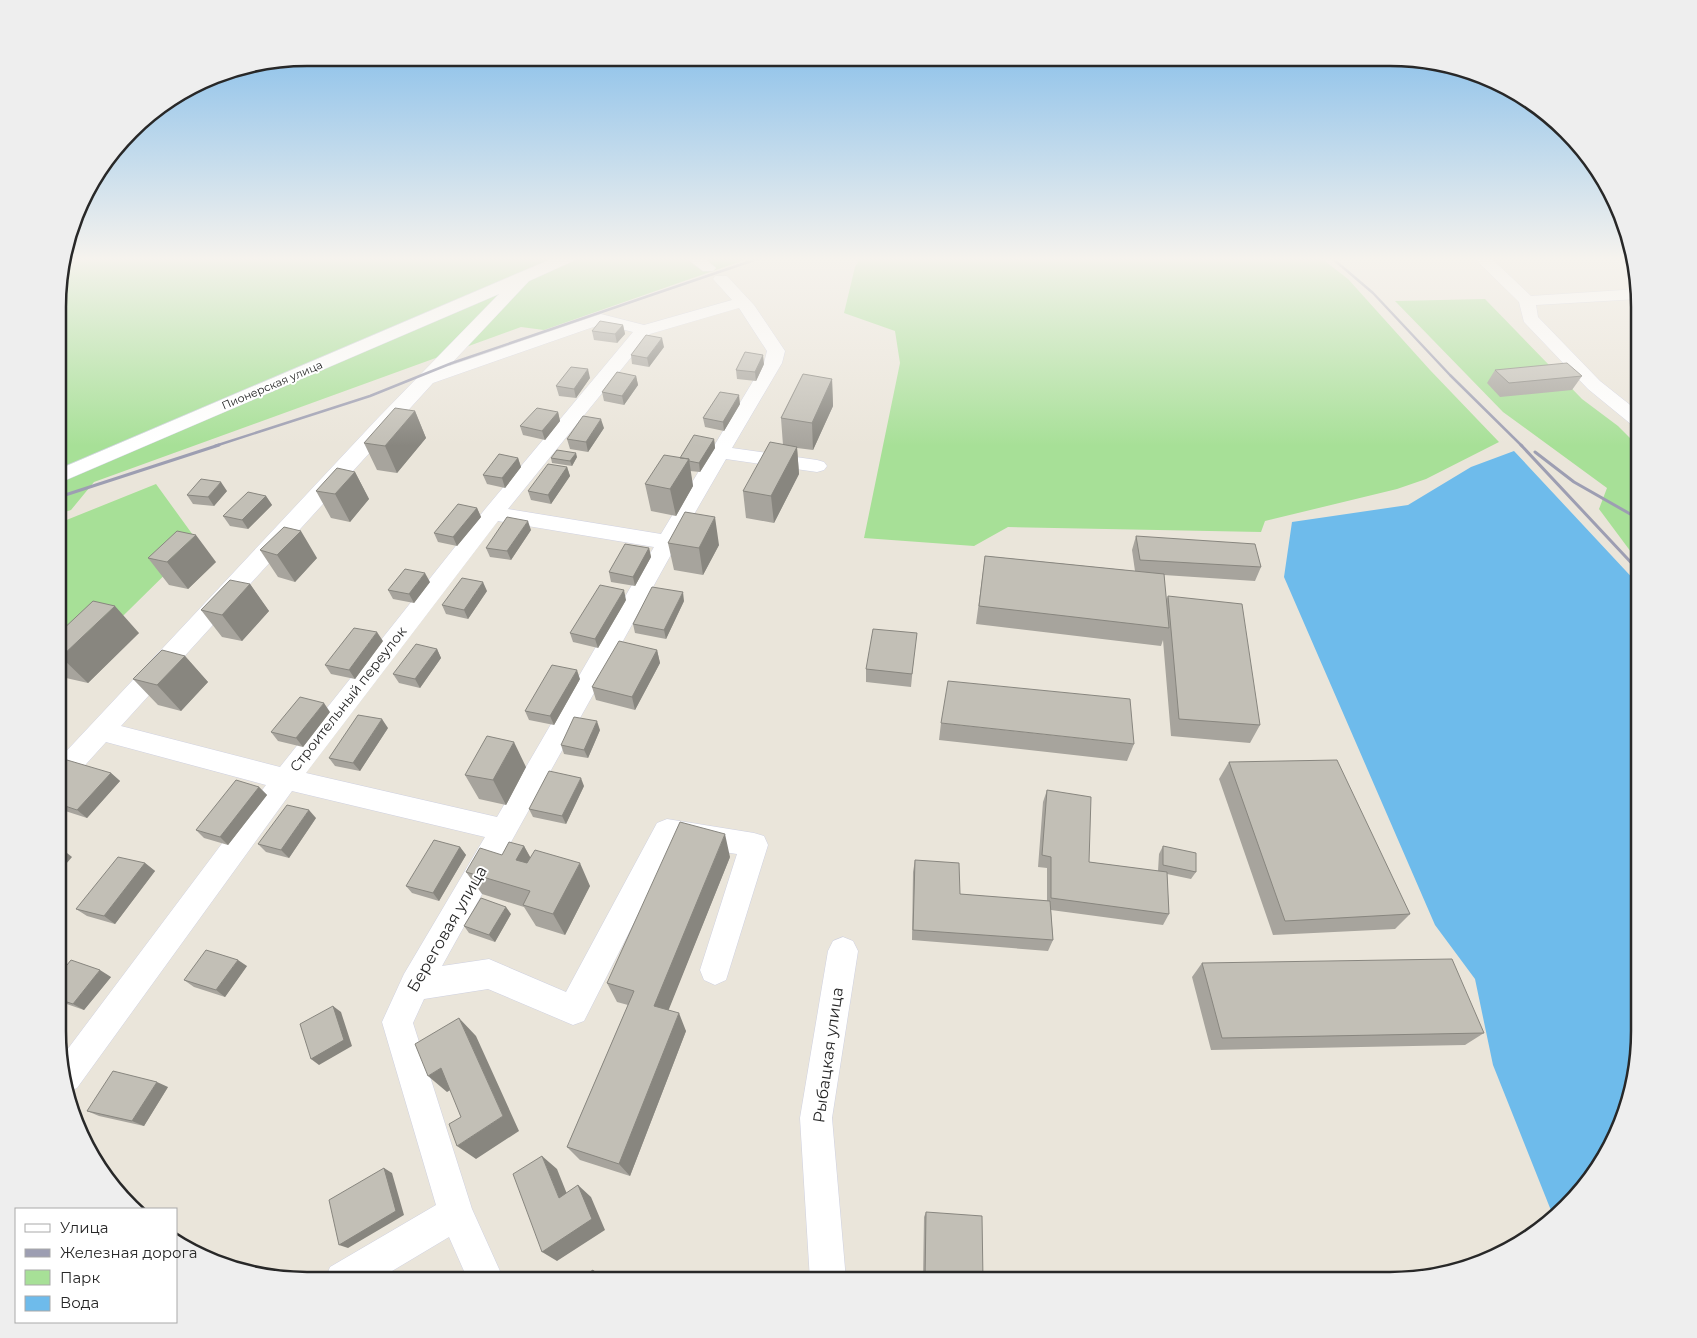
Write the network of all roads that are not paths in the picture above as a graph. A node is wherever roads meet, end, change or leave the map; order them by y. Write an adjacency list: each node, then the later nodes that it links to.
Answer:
1 (425, 320): 15 (street, Пионерская улица)
2 (483, 320): 11 (street)
3 (597, 320): 11 (street)
4 (606, 320): 9 (street)
5 (622, 320): 9 (street)
6 (678, 320): 10 (street)
7 (752, 320): 13 (street, Береговая улица)
8 (1532, 320): 12 (street)
9 (612, 322): 10 (street)
10 (644, 330): 16 (street, Строительный переулок)
11 (426, 380): 18 (street)
12 (1631, 414)
13 (720, 452): 14 (street); 17 (street, Береговая улица)
14 (817, 466)
15 (66, 473)
16 (493, 513): 17 (street); 20 (street, Строительный переулок)
17 (666, 542): 21 (street, Береговая улица)
18 (101, 731): 19 (street); 20 (street)
19 (66, 768)
20 (286, 779): 21 (street); 25 (street, Строительный переулок)
21 (504, 830): 24 (street, Береговая улица)
22 (843, 951): 29 (street, Рыбацкая улица)
23 (715, 970): 24 (street)
24 (414, 985): 26 (street, Береговая улица)
25 (70, 1072)
26 (456, 1213): 27 (street); 28 (street, Береговая улица)
27 (356, 1272)
28 (482, 1272)
29 (827, 1272)

